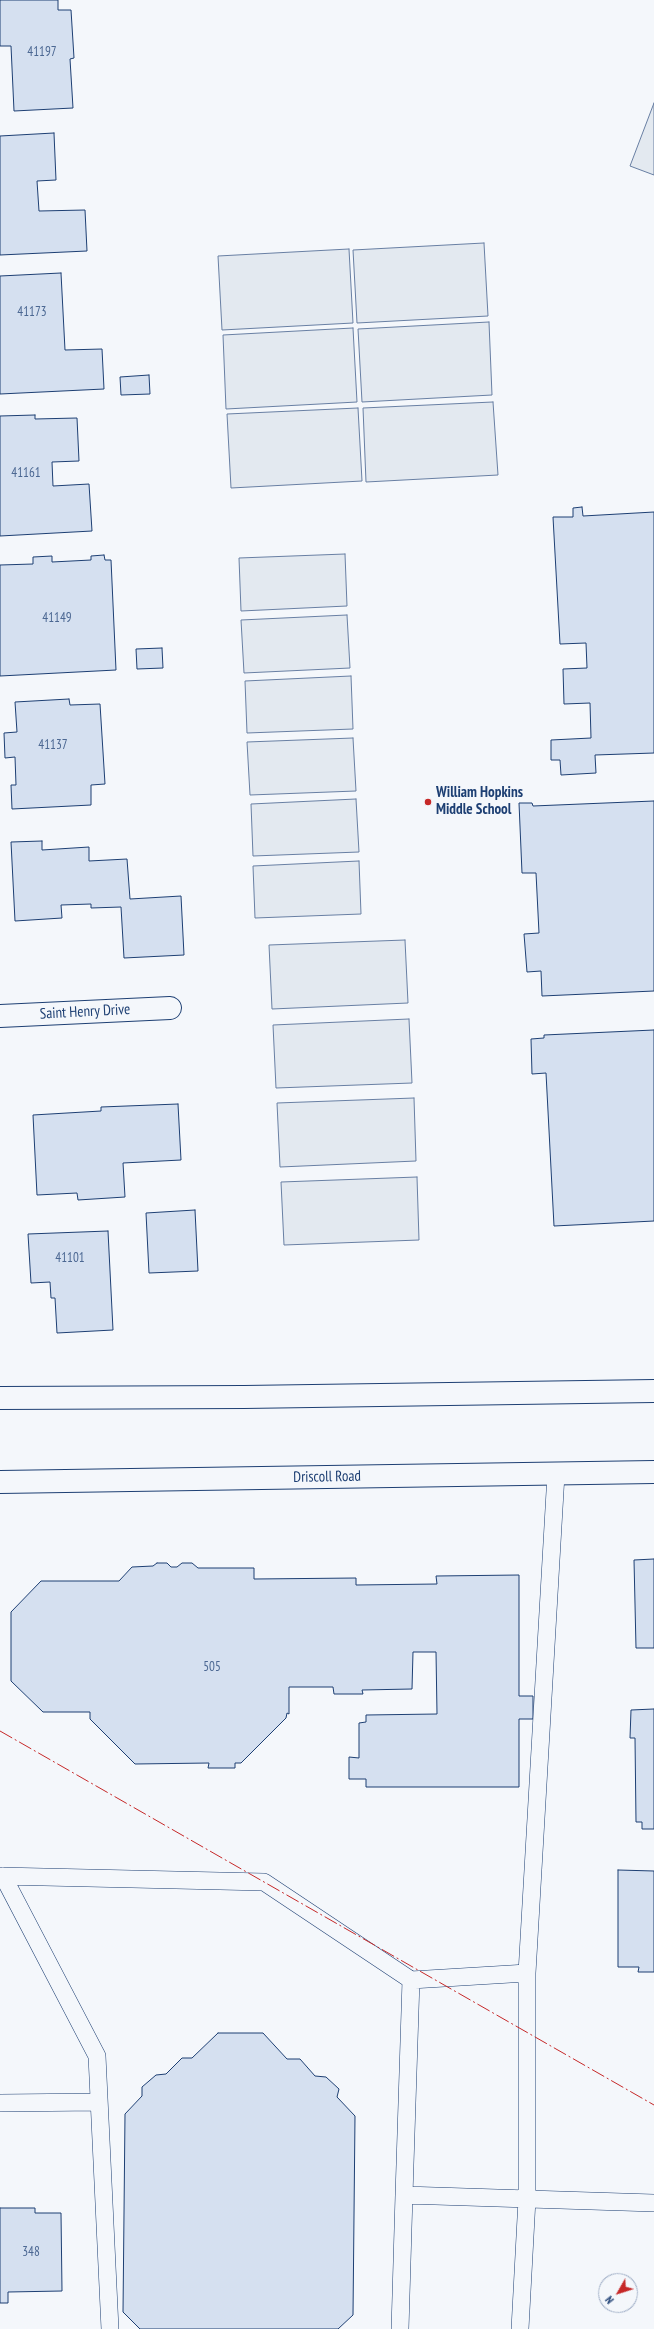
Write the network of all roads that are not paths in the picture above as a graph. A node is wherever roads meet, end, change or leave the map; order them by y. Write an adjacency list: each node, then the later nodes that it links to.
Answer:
1 (170, 1008): 2 (street, Saint Henry Drive)
2 (0, 1016)
3 (654, 1391): 4 (street)
4 (0, 1398)
5 (654, 1472): 6 (street, Driscoll Road)
6 (556, 1474): 7 (street, Driscoll Road); 9 (lane)
7 (0, 1482)
8 (2, 1876): 10 (lane); 11 (lane)
9 (527, 1973): 10 (lane); 14 (lane)
10 (411, 1980): 13 (lane)
11 (99, 2102): 12 (lane); 16 (lane)
12 (0, 2103)
13 (404, 2195): 14 (lane); 17 (lane)
14 (527, 2199): 15 (lane); 18 (lane)
15 (654, 2203)
16 (110, 2329)
17 (400, 2329)
18 (520, 2329)

